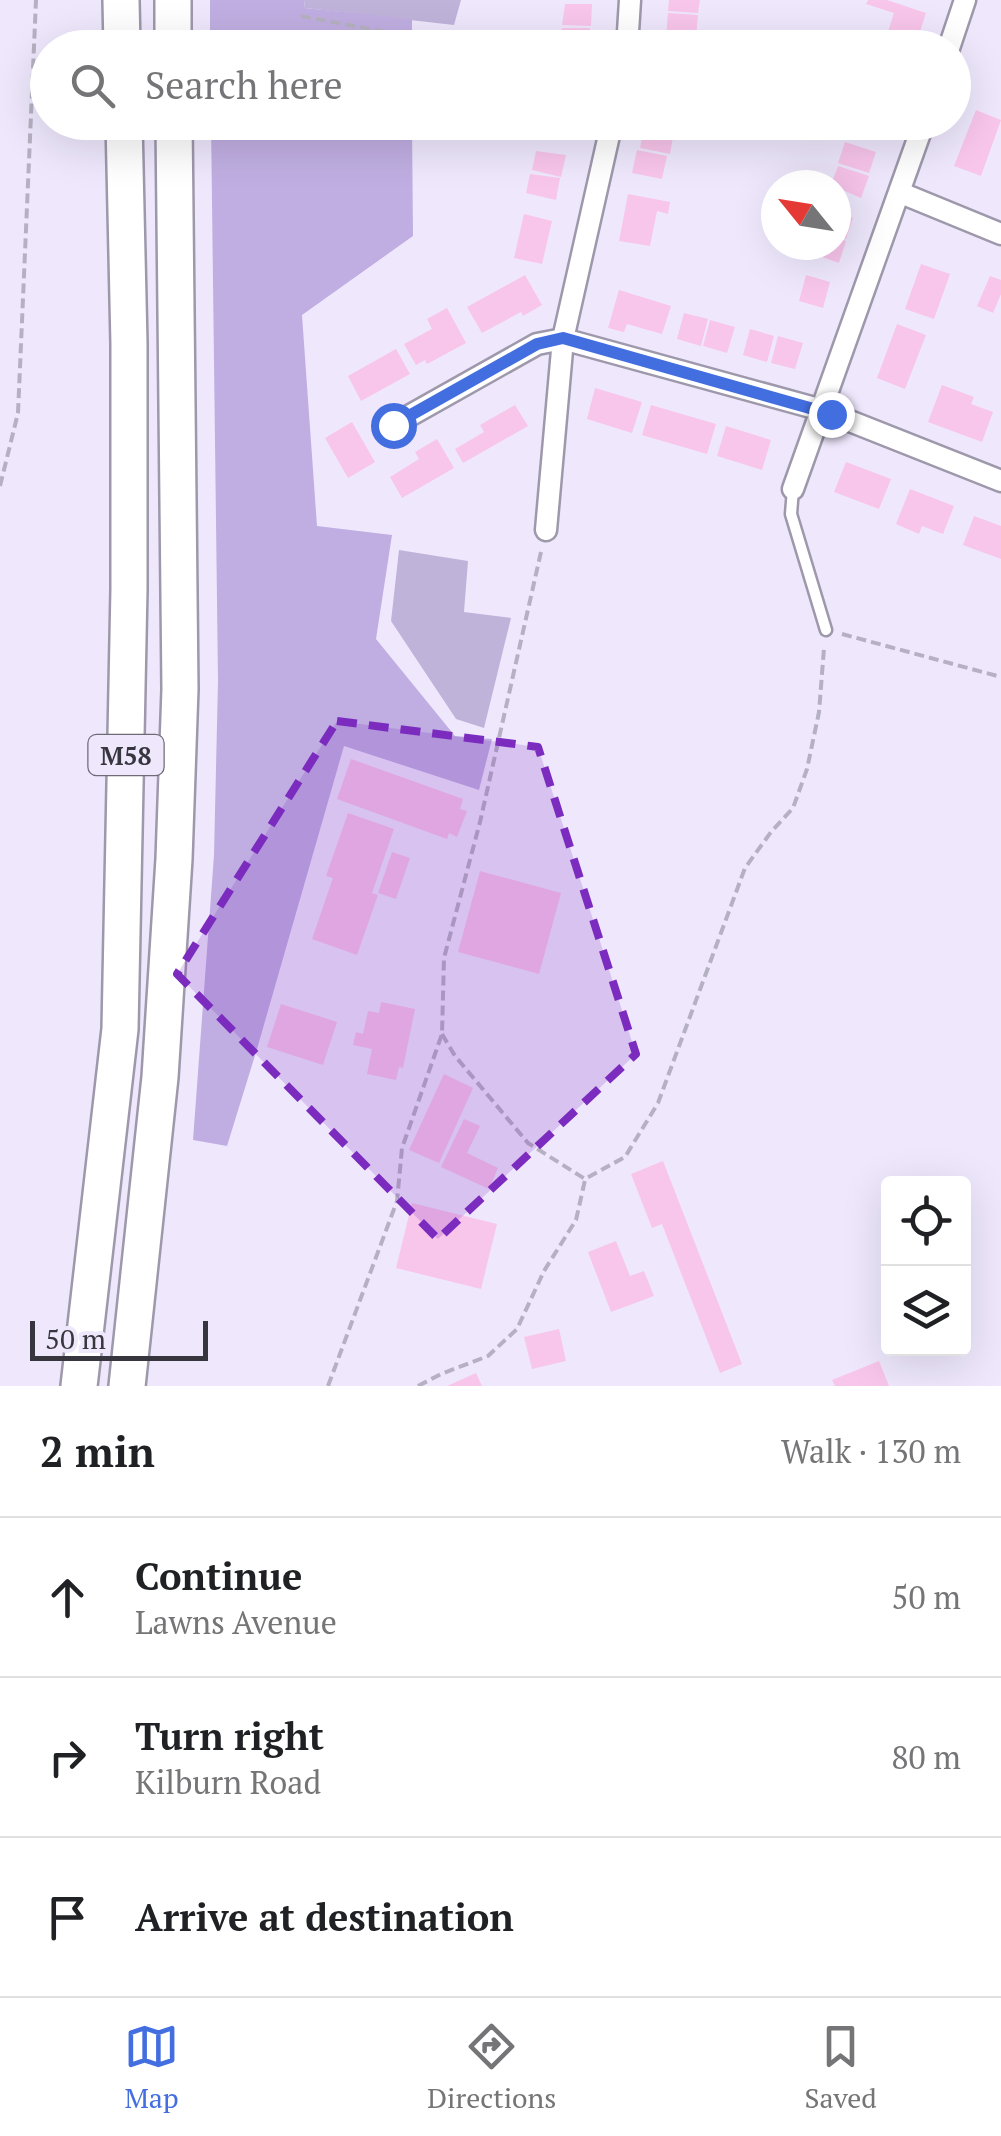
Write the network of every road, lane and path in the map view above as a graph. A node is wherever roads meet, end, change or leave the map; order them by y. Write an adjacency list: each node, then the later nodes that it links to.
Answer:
1 (36, 0): 7 (path)
2 (121, 0): 8 (highway)
3 (173, 0): 9 (highway)
4 (630, 0): 11 (street)
5 (965, 0): 12 (street)
6 (302, 16): 10 (path)
7 (35, 30)
8 (122, 30)
9 (174, 30)
10 (376, 30)
11 (628, 30)
12 (956, 30)
13 (30, 138): 23 (path)
14 (124, 140): 33 (highway, M58)
15 (174, 140): 34 (highway, M58)
16 (608, 140): 20 (street)
17 (918, 140): 18 (street)
18 (900, 193): 19 (street); 21 (street)
19 (1001, 234)
20 (563, 338): 21 (street); 22 (street); 28 (street)
21 (822, 410): 25 (street); 27 (street)
22 (393, 425)
23 (7, 447): 24 (path); 26 (path)
24 (0, 449)
25 (1001, 482)
26 (0, 486)
27 (793, 490): 29 (lane)
28 (546, 530): 31 (path)
29 (826, 630): 30 (path); 32 (path)
30 (1001, 678)
31 (442, 1034): 32 (path); 35 (path)
32 (585, 1178): 36 (path)
33 (78, 1386)
34 (127, 1386)
35 (328, 1386)
36 (418, 1386)

